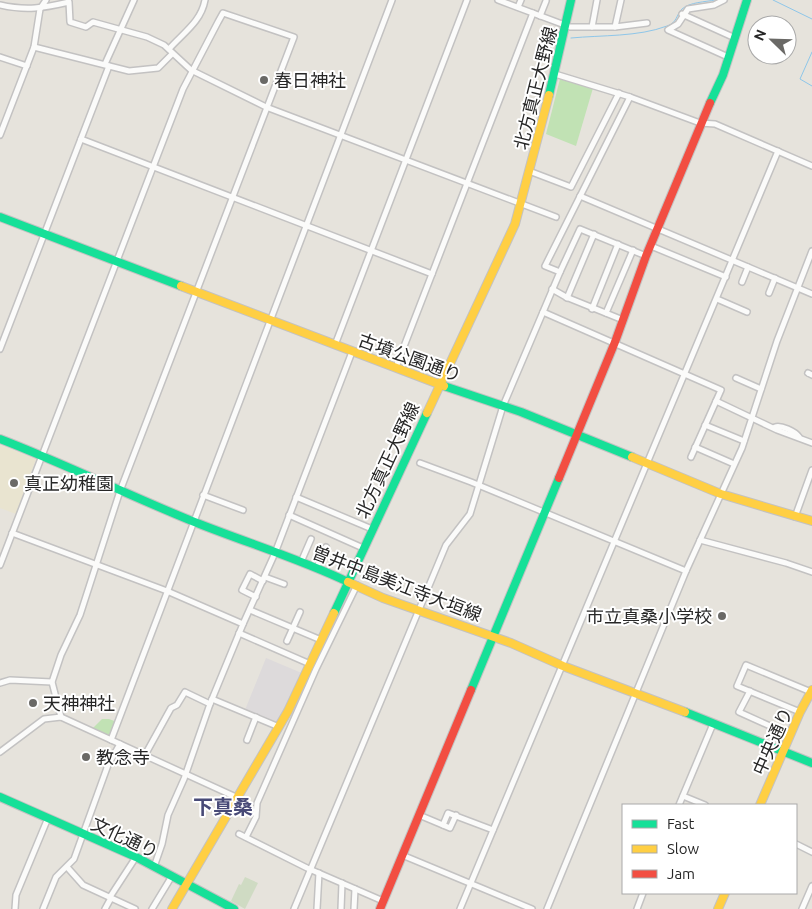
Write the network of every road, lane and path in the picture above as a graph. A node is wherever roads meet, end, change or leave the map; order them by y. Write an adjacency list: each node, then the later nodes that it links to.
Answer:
1 (46, 0): 16 (street)
2 (134, 0): 24 (street)
3 (205, 0): 27 (street)
4 (392, 0): 39 (street)
5 (467, 0): 42 (street)
6 (498, 0): 15 (street)
7 (520, 0): 15 (street)
8 (571, 0): 21 (street, 北方真正大野線)
9 (597, 0): 22 (street)
10 (621, 0): 23 (street)
11 (724, 0): 18 (street)
12 (747, 0): 25 (street)
13 (546, 1): 19 (street)
14 (0, 5): 16 (street)
15 (518, 7): 17 (street)
16 (40, 9): 24 (street); 26 (street)
17 (533, 13): 19 (street); 46 (street)
18 (682, 14): 25 (street); 29 (street)
19 (540, 16): 21 (street)
20 (647, 23): 23 (street)
21 (567, 26): 22 (street); 33 (street, 北方真正大野線)
22 (592, 27): 23 (street)
23 (615, 27)
24 (118, 30): 27 (street); 30 (street)
25 (735, 38): 29 (street)
26 (34, 47): 30 (street); 31 (street)
27 (171, 52): 30 (street); 32 (street)
28 (0, 57): 31 (street)
29 (728, 57): 37 (street)
30 (107, 65): 40 (street)
31 (27, 66): 38 (street)
32 (191, 70): 36 (street); 36 (street); 44 (street)
33 (555, 74): 34 (street); 45 (street, 北方真正大野線)
34 (619, 94): 35 (street); 45 (street)
35 (630, 96): 37 (street); 47 (street)
36 (266, 107): 39 (street); 48 (street)
37 (700, 123): 41 (street); 53 (street)
38 (0, 135)
39 (340, 135): 42 (street); 52 (street)
40 (81, 139): 44 (street); 54 (street)
41 (778, 152): 43 (street); 63 (street)
42 (405, 160): 46 (street); 58 (street)
43 (812, 166)
44 (155, 167): 48 (street); 62 (street)
45 (529, 171): 49 (street, 北方真正大野線)
46 (468, 183): 49 (street); 66 (street)
47 (580, 196): 53 (street); 65 (street)
48 (233, 199): 52 (street); 73 (street)
49 (521, 204): 51 (street); 90 (street, 北方真正大野線)
50 (0, 217): 54 (street, 古墳公園通り)
51 (556, 217)
52 (306, 225): 58 (street); 82 (street)
53 (658, 230): 57 (street); 63 (street)
54 (44, 234): 62 (street, 古墳公園通り); 85 (street)
55 (594, 234): 56 (street); 65 (street); 75 (street)
56 (618, 244): 59 (street); 77 (street)
57 (651, 246): 61 (street); 67 (street)
58 (370, 250): 66 (street); 84 (street)
59 (632, 250): 61 (street); 80 (street)
60 (812, 251): 70 (street)
61 (646, 256): 81 (street)
62 (117, 262): 73 (street, 古墳公園通り); 101 (street)
63 (733, 262): 64 (street); 67 (street)
64 (748, 267): 68 (street); 69 (street)
65 (560, 272): 71 (street)
66 (432, 274): 87 (street)
67 (726, 277): 76 (street)
68 (775, 278): 70 (street); 72 (street)
69 (742, 282)
70 (797, 288): 74 (street); 91 (street)
71 (552, 289): 75 (street); 78 (street)
72 (769, 292)
73 (196, 293): 82 (street, 古墳公園通り); 108 (street)
74 (812, 294)
75 (567, 298): 77 (street)
76 (717, 298): 79 (street); 88 (street)
77 (592, 308): 80 (street)
78 (543, 312): 83 (street); 93 (street)
79 (747, 312)
80 (606, 313): 81 (street)
81 (623, 320): 83 (street)
82 (269, 321): 84 (street, 古墳公園通り); 110 (street)
83 (615, 342): 88 (street); 96 (street)
84 (335, 345): 86 (street, 古墳公園通り)
85 (0, 349)
86 (352, 352): 87 (street, 古墳公園通り); 111 (street)
87 (396, 367): 90 (street, 古墳公園通り)
88 (686, 374): 92 (street); 104 (street)
89 (736, 378): 91 (street)
90 (439, 383): 93 (street, 古墳公園通り); 118 (street, 北方真正大野線)
91 (761, 389): 94 (street)
92 (716, 401): 94 (street); 95 (street)
93 (503, 406): 96 (street, 古墳公園通り); 107 (street)
94 (752, 417): 98 (street); 99 (street)
95 (705, 425): 98 (street); 100 (street)
96 (576, 434): 104 (street, 古墳公園通り); 113 (street)
97 (0, 438): 101 (street, 曽井中島美江寺大垣線)
98 (744, 441): 105 (street)
99 (812, 443)
100 (695, 447): 102 (street); 105 (street)
101 (42, 454): 108 (street, 曽井中島美江寺大垣線); 119 (street)
102 (691, 457)
103 (420, 464): 107 (street)
104 (648, 464): 109 (street, 古墳公園通り); 122 (street)
105 (734, 464): 109 (street)
106 (812, 470): 115 (street)
107 (480, 485): 113 (street); 140 (street)
108 (120, 491): 116 (street, 曽井中島美江寺大垣線); 127 (street)
109 (720, 494): 115 (street, 古墳公園通り); 121 (street)
110 (204, 495): 112 (street); 116 (street)
111 (296, 497): 114 (street); 118 (street)
112 (243, 510)
113 (545, 512): 122 (street); 144 (street)
114 (289, 516): 124 (street); 125 (street)
115 (794, 517): 117 (street, 古墳公園通り)
116 (192, 521): 125 (street, 曽井中島美江寺大垣線); 136 (street)
117 (812, 521)
118 (372, 529): 124 (street, 北方真正大野線)
119 (12, 533): 127 (street); 128 (street)
120 (311, 539): 126 (street)
121 (700, 540): 130 (street); 131 (street)
122 (615, 542): 130 (street); 148 (street)
123 (326, 547): 129 (street)
124 (363, 548): 133 (street, 北方真正大野線)
125 (275, 553): 126 (street, 曽井中島美江寺大垣線); 132 (street)
126 (300, 562): 129 (street, 曽井中島美江寺大垣線)
127 (95, 564): 136 (street); 149 (street)
128 (0, 566)
129 (317, 567): 133 (street, 曽井中島美江寺大垣線)
130 (686, 571): 153 (street)
131 (812, 572)
132 (264, 579): 134 (street); 137 (street); 137 (street)
133 (348, 581): 135 (street, 曽井中島美江寺大垣線); 145 (street, 北方真正大野線)
134 (284, 584)
135 (357, 585): 140 (street, 曽井中島美江寺大垣線); 180 (street)
136 (166, 591): 141 (street); 161 (street)
137 (256, 597): 138 (street)
138 (250, 610): 141 (street); 142 (street)
139 (300, 612): 142 (street)
140 (417, 612): 144 (street, 曽井中島美江寺大垣線); 187 (street)
141 (243, 624): 143 (street)
142 (294, 627): 145 (street); 146 (street)
143 (239, 633): 147 (street); 154 (street)
144 (492, 636): 148 (street, 曽井中島美江寺大垣線); 175 (street)
145 (321, 640): 147 (street, 北方真正大野線)
146 (287, 642)
147 (310, 664): 159 (street, 北方真正大野線)
148 (563, 666): 153 (street, 曽井中島美江寺大垣線); 177 (street)
149 (52, 682): 150 (street); 156 (street)
150 (0, 683)
151 (750, 691): 152 (street); 155 (street); 160 (street)
152 (811, 691): 155 (street, 中央通り)
153 (635, 692): 158 (street, 曽井中島美江寺大垣線); 213 (street)
154 (211, 702): 157 (street); 166 (street); 168 (street)
155 (800, 712): 160 (street, 中央通り)
156 (61, 717): 161 (street); 164 (street)
157 (256, 717): 159 (street); 162 (street)
158 (713, 724): 165 (street, 曽井中島美江寺大垣線); 169 (street)
159 (280, 727): 171 (street, 北方真正大野線)
160 (790, 735): 165 (street, 中央通り)
161 (111, 740): 163 (street)
162 (247, 740)
163 (120, 744): 166 (street); 178 (street)
164 (0, 752)
165 (782, 752): 167 (street, 曽井中島美江寺大垣線); 174 (street, 中央通り)
166 (145, 755): 168 (street)
167 (812, 764)
168 (185, 774): 171 (street); 186 (street)
169 (682, 796): 172 (street); 173 (street)
170 (0, 797): 176 (street, 文化通り)
171 (238, 798): 191 (street, 北方真正大野線)
172 (679, 804)
173 (702, 804)
174 (760, 804)
175 (418, 815): 177 (street); 183 (street)
176 (48, 818): 178 (street, 文化通り); 199 (street)
177 (493, 830): 192 (street)
178 (82, 833): 184 (street, 文化通り); 185 (street)
179 (239, 834): 180 (street)
180 (246, 838): 187 (street)
181 (797, 844): 182 (street)
182 (812, 852)
183 (402, 856): 192 (street); 198 (street)
184 (136, 857): 186 (street, 文化通り); 197 (street)
185 (67, 867): 197 (street); 200 (street)
186 (154, 867): 189 (street, 文化通り)
187 (310, 869): 188 (street); 206 (street)
188 (319, 873): 190 (street); 207 (street)
189 (172, 876): 191 (street, 文化通り); 203 (street)
190 (342, 883): 194 (street); 208 (street)
191 (187, 884): 204 (street, 北方真正大野線); 205 (street, 文化通り)
192 (470, 884): 211 (street); 212 (street)
193 (812, 886): 216 (street)
194 (355, 889): 198 (street); 209 (street)
195 (643, 894): 214 (street)
196 (725, 894): 215 (street)
197 (110, 897): 201 (street); 202 (street)
198 (383, 901): 210 (street)
199 (16, 909)
200 (43, 909)
201 (105, 909)
202 (136, 909)
203 (152, 909)
204 (172, 909)
205 (234, 909)
206 (294, 909)
207 (317, 909)
208 (341, 909)
209 (354, 909)
210 (380, 909)
211 (460, 909)
212 (532, 909)
213 (547, 909)
214 (637, 909)
215 (718, 909)
216 (802, 909)

